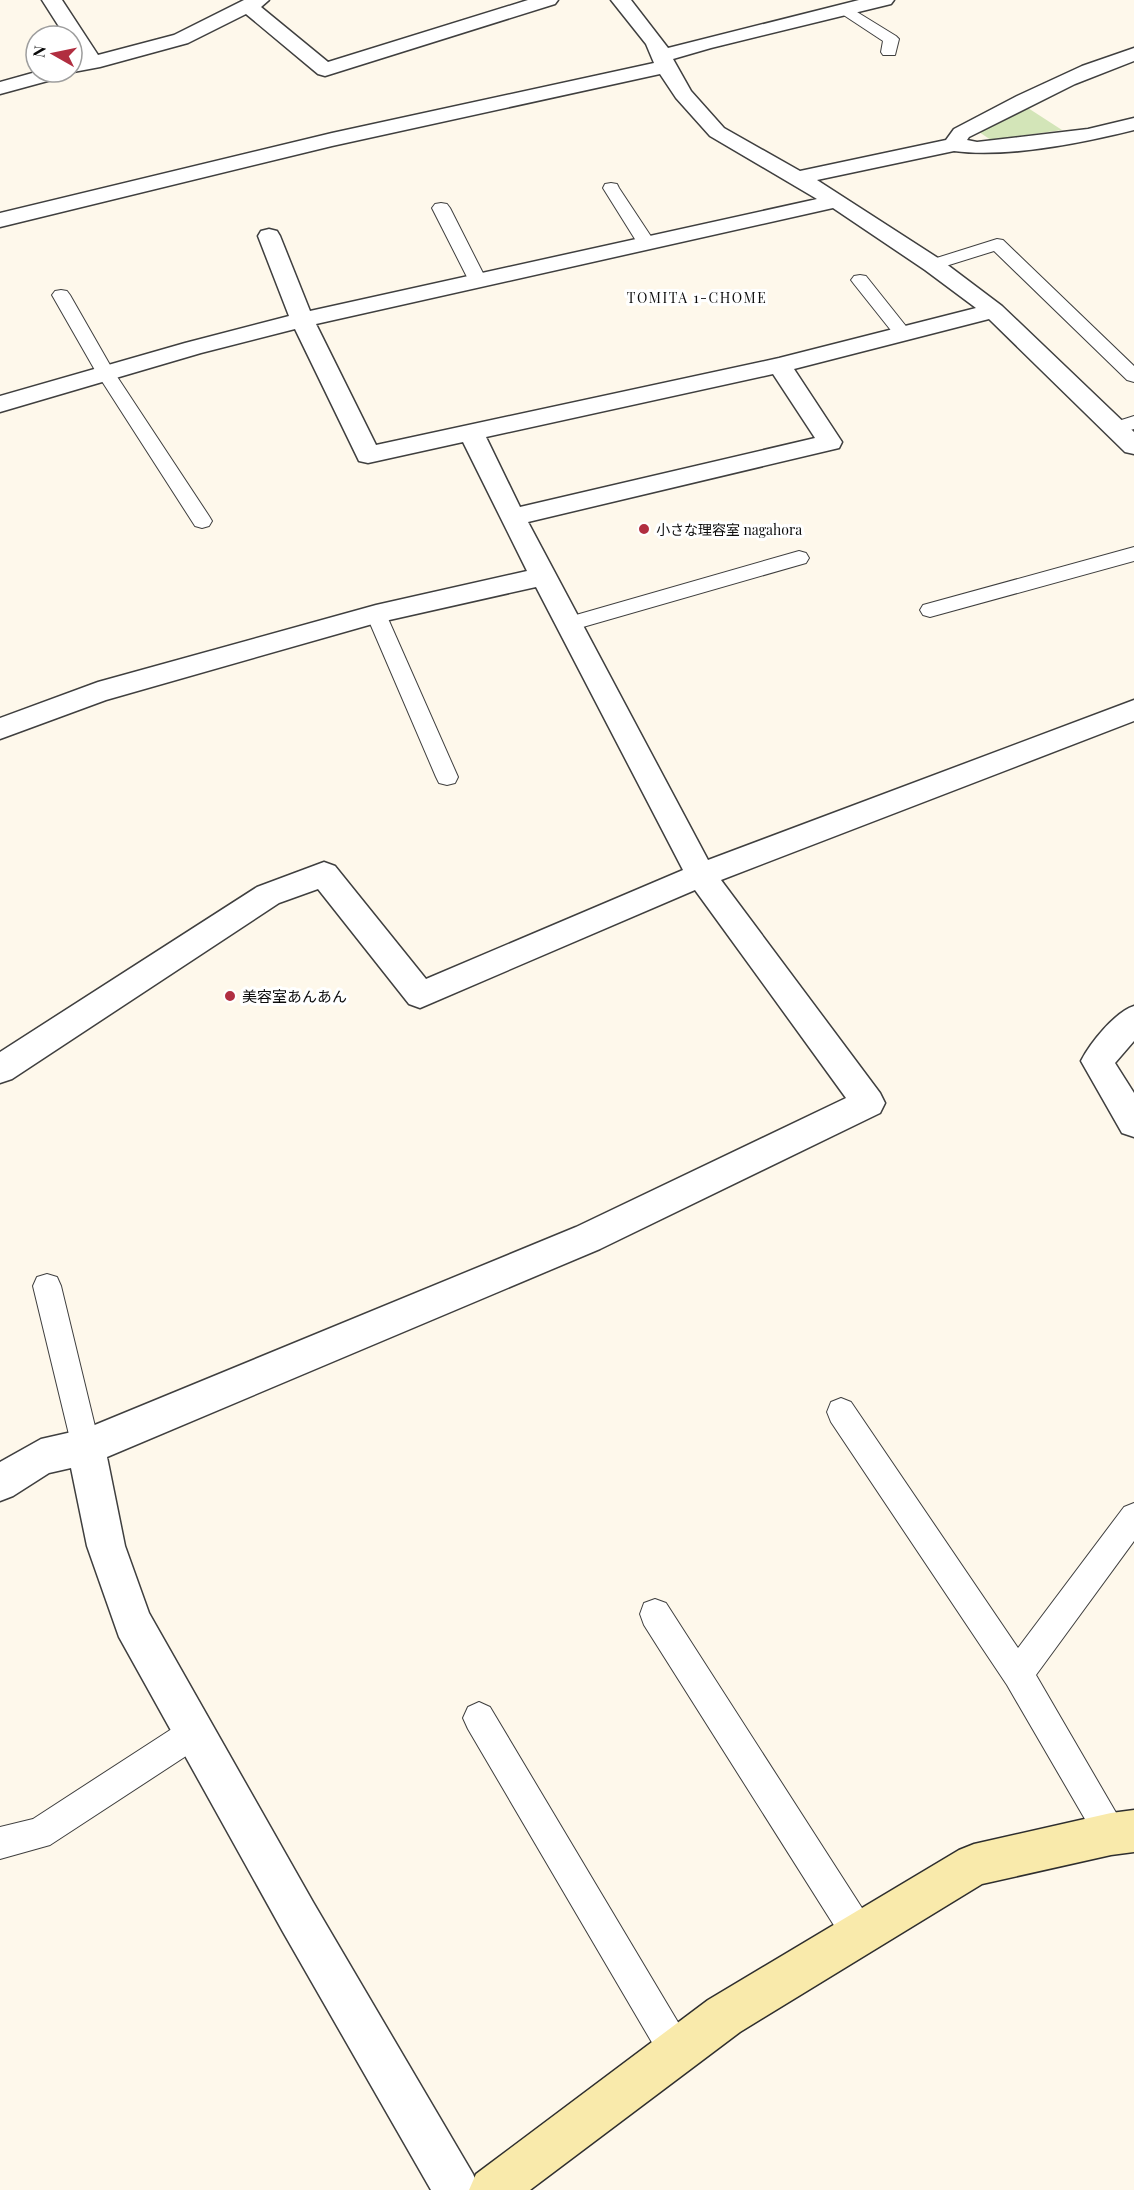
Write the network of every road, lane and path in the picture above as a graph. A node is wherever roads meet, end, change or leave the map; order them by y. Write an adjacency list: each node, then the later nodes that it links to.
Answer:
1 (52, 0): 10 (street)
2 (548, 0): 5 (street)
3 (621, 0): 9 (street)
4 (884, 0): 6 (street)
5 (253, 3): 10 (street)
6 (844, 9): 7 (lane); 9 (street)
7 (889, 52)
8 (1134, 54): 15 (street)
9 (664, 62): 16 (street); 20 (street)
10 (93, 63): 11 (street)
11 (84, 65)
12 (24, 81): 13 (street)
13 (0, 88)
14 (1134, 124): 15 (street)
15 (954, 145): 16 (street)
16 (797, 178): 18 (street)
17 (611, 188): 22 (lane)
18 (837, 201): 22 (street); 23 (street)
19 (441, 208): 25 (lane)
20 (0, 220)
21 (269, 236): 28 (street)
22 (647, 244): 25 (street)
23 (933, 265): 27 (street); 32 (lane)
24 (860, 280): 29 (lane)
25 (478, 281): 28 (street)
26 (61, 295): 31 (lane)
27 (994, 311): 29 (street); 34 (street)
28 (302, 320): 31 (street); 35 (street)
29 (903, 334): 30 (street)
30 (779, 365): 35 (street); 37 (street)
31 (105, 372): 33 (street); 38 (lane)
32 (1134, 376)
33 (0, 404)
34 (1125, 425): 36 (street)
35 (471, 432): 37 (street)
36 (1134, 446)
37 (512, 517): 41 (street)
38 (202, 521)
39 (1134, 554): 42 (lane)
40 (799, 558): 44 (lane)
41 (544, 576): 43 (street); 44 (street)
42 (930, 610)
43 (376, 614): 46 (street); 47 (lane)
44 (568, 624): 48 (street)
45 (1134, 710): 48 (street)
46 (0, 729)
47 (447, 777)
48 (701, 875): 50 (street); 54 (street)
49 (1134, 1019): 51 (street)
50 (0, 1070)
51 (1134, 1123)
52 (47, 1286): 54 (lane)
53 (841, 1412): 58 (lane)
54 (86, 1447): 55 (street); 60 (street)
55 (0, 1483)
56 (1134, 1517): 58 (lane)
57 (655, 1614): 63 (lane)
58 (1018, 1674): 61 (lane)
59 (479, 1719): 64 (lane)
60 (195, 1732): 62 (lane); 65 (street)
61 (1122, 1833): 63 (street)
62 (0, 1843)
63 (859, 1934): 64 (street)
64 (676, 2051): 66 (street)
65 (457, 2190)
66 (493, 2190)

